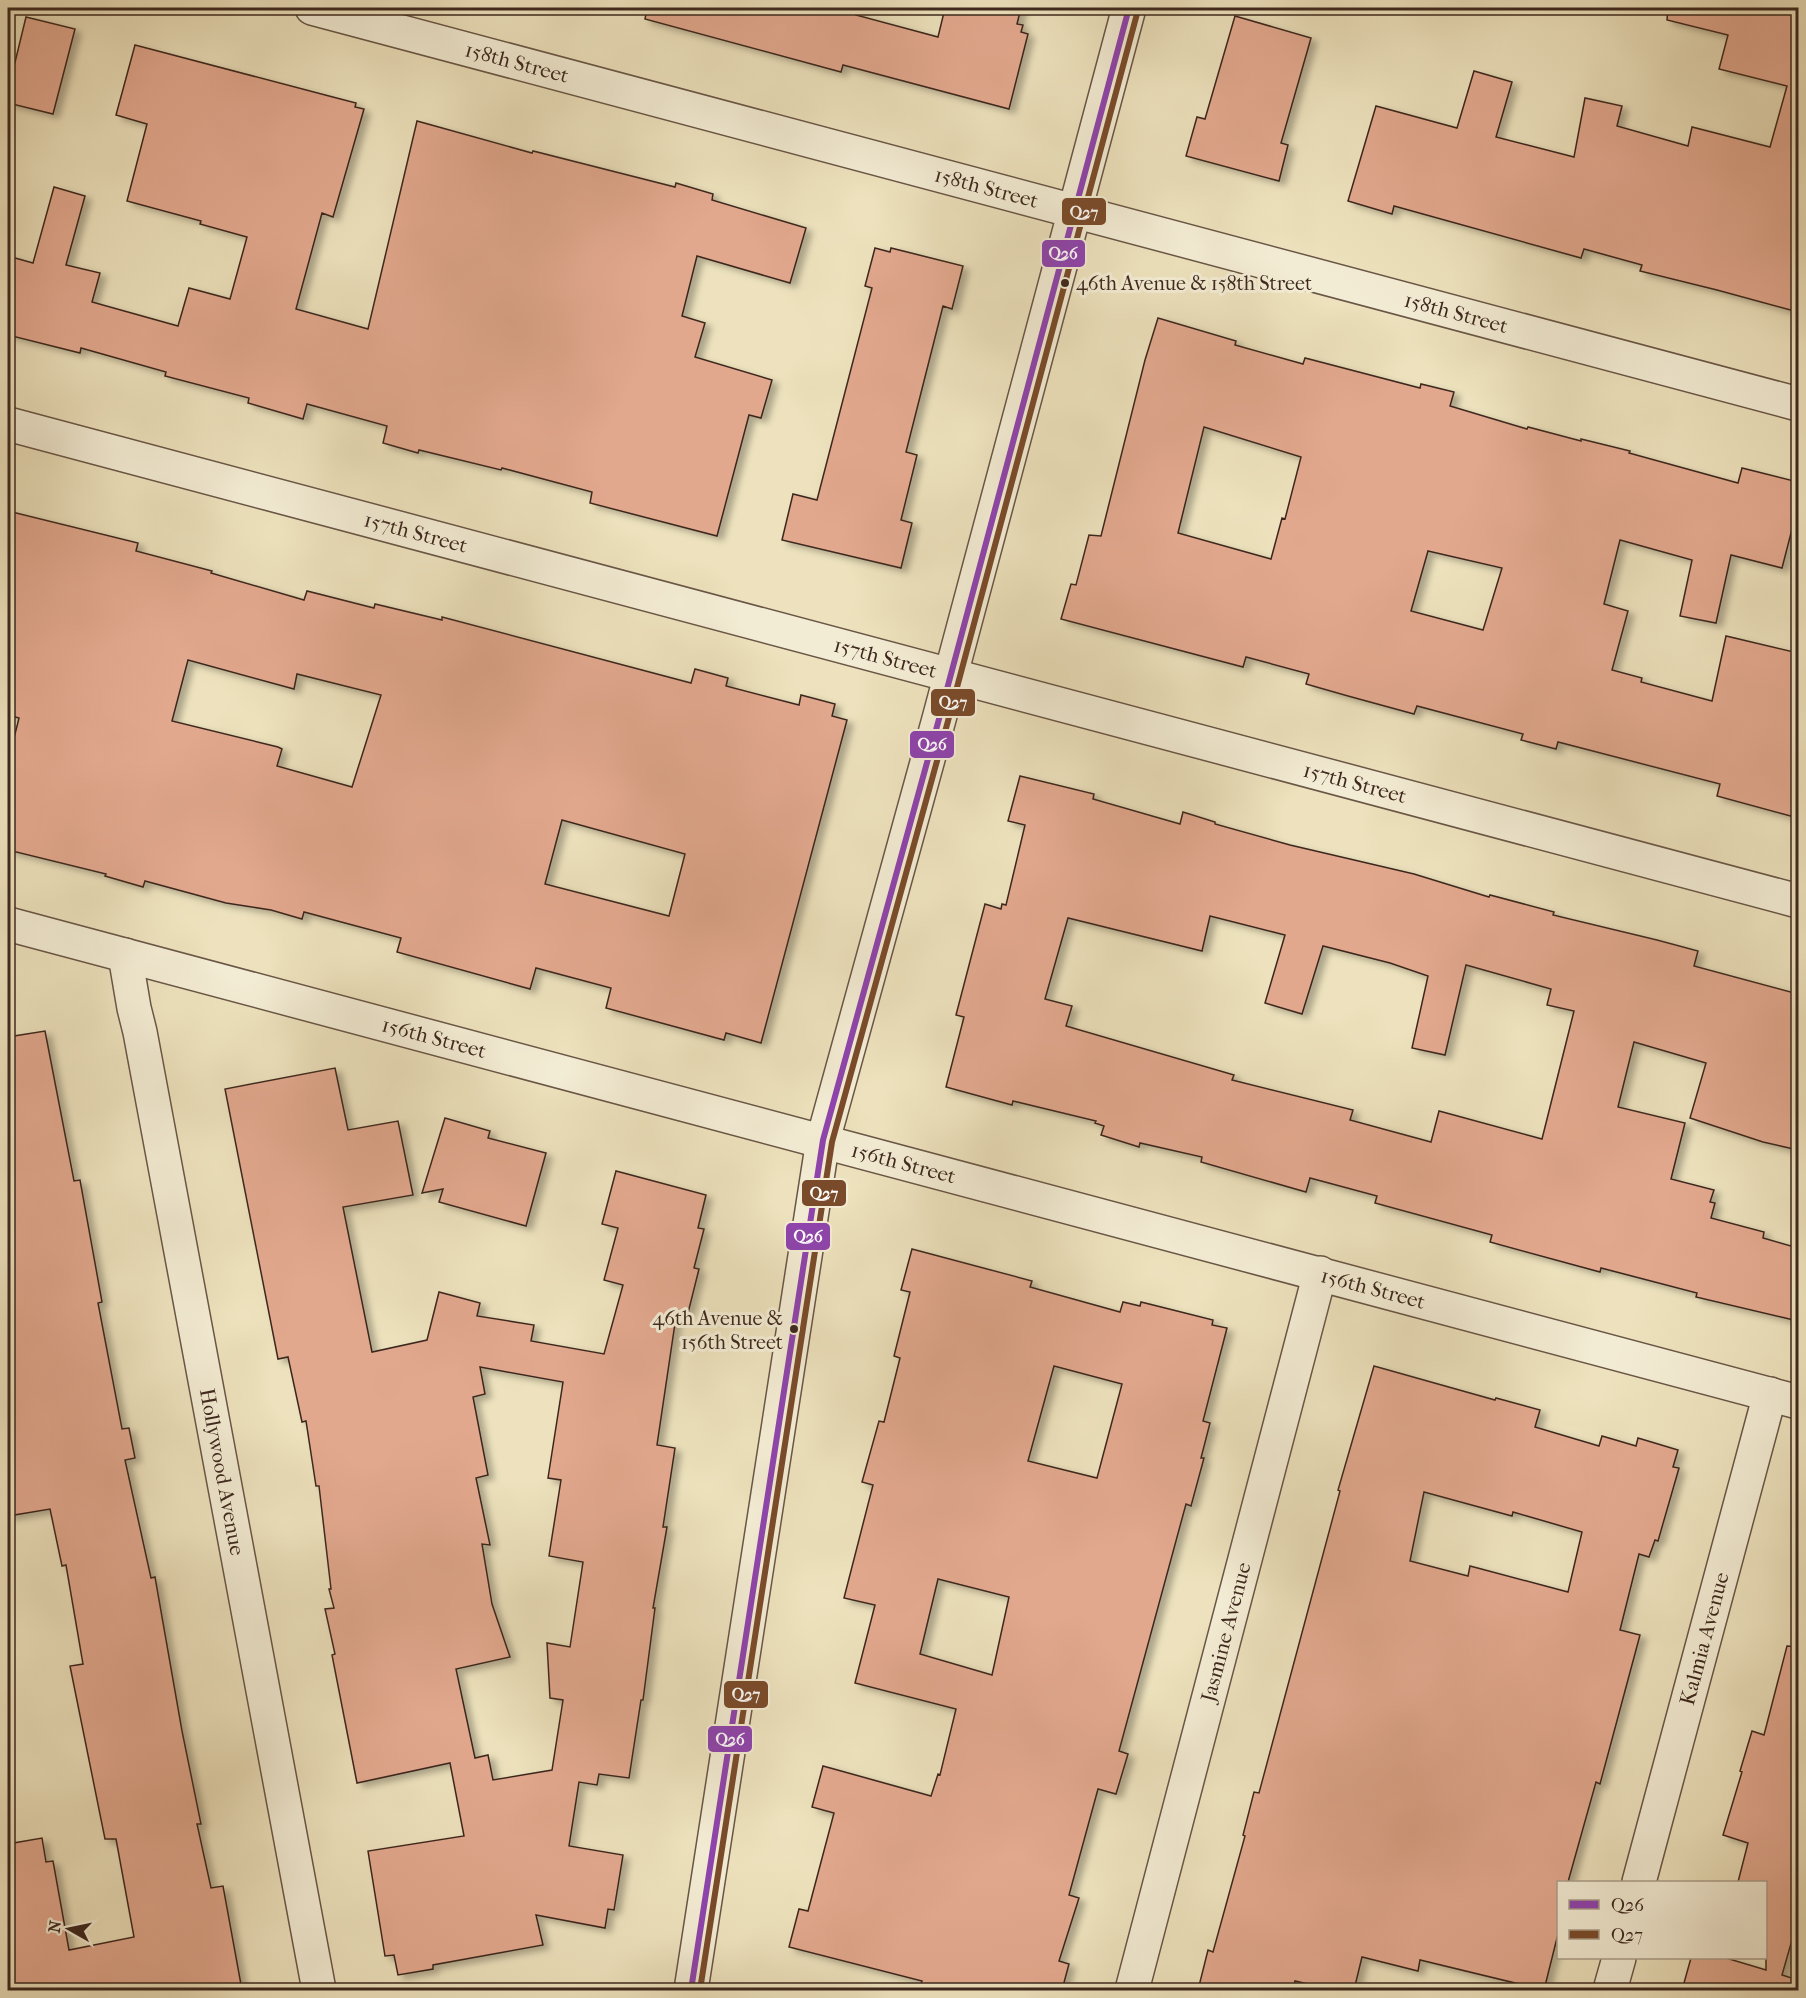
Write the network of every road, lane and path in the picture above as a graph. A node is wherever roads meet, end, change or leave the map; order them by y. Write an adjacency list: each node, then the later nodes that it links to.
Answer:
1 (312, 8): 3 (street, 158th Street)
2 (1129, 8): 3 (street)
3 (1075, 211): 4 (street, 158th Street); 6 (street)
4 (1798, 404)
5 (8, 424): 6 (street, 157th Street)
6 (951, 675): 7 (street, 157th Street); 10 (street)
7 (1798, 901)
8 (8, 924): 9 (street, 156th Street)
9 (125, 955): 10 (street, 156th Street); 15 (street, Hollywood Avenue)
10 (823, 1140): 11 (street, 156th Street); 16 (street)
11 (1320, 1273): 12 (street, 156th Street); 17 (street, Jasmine Avenue)
12 (1784, 1398): 13 (street, Kalmia Avenue)
13 (1639, 1881)
14 (1619, 1959): 18 (street)
15 (319, 1990)
16 (691, 1990)
17 (1132, 1990)
18 (1610, 1990)

